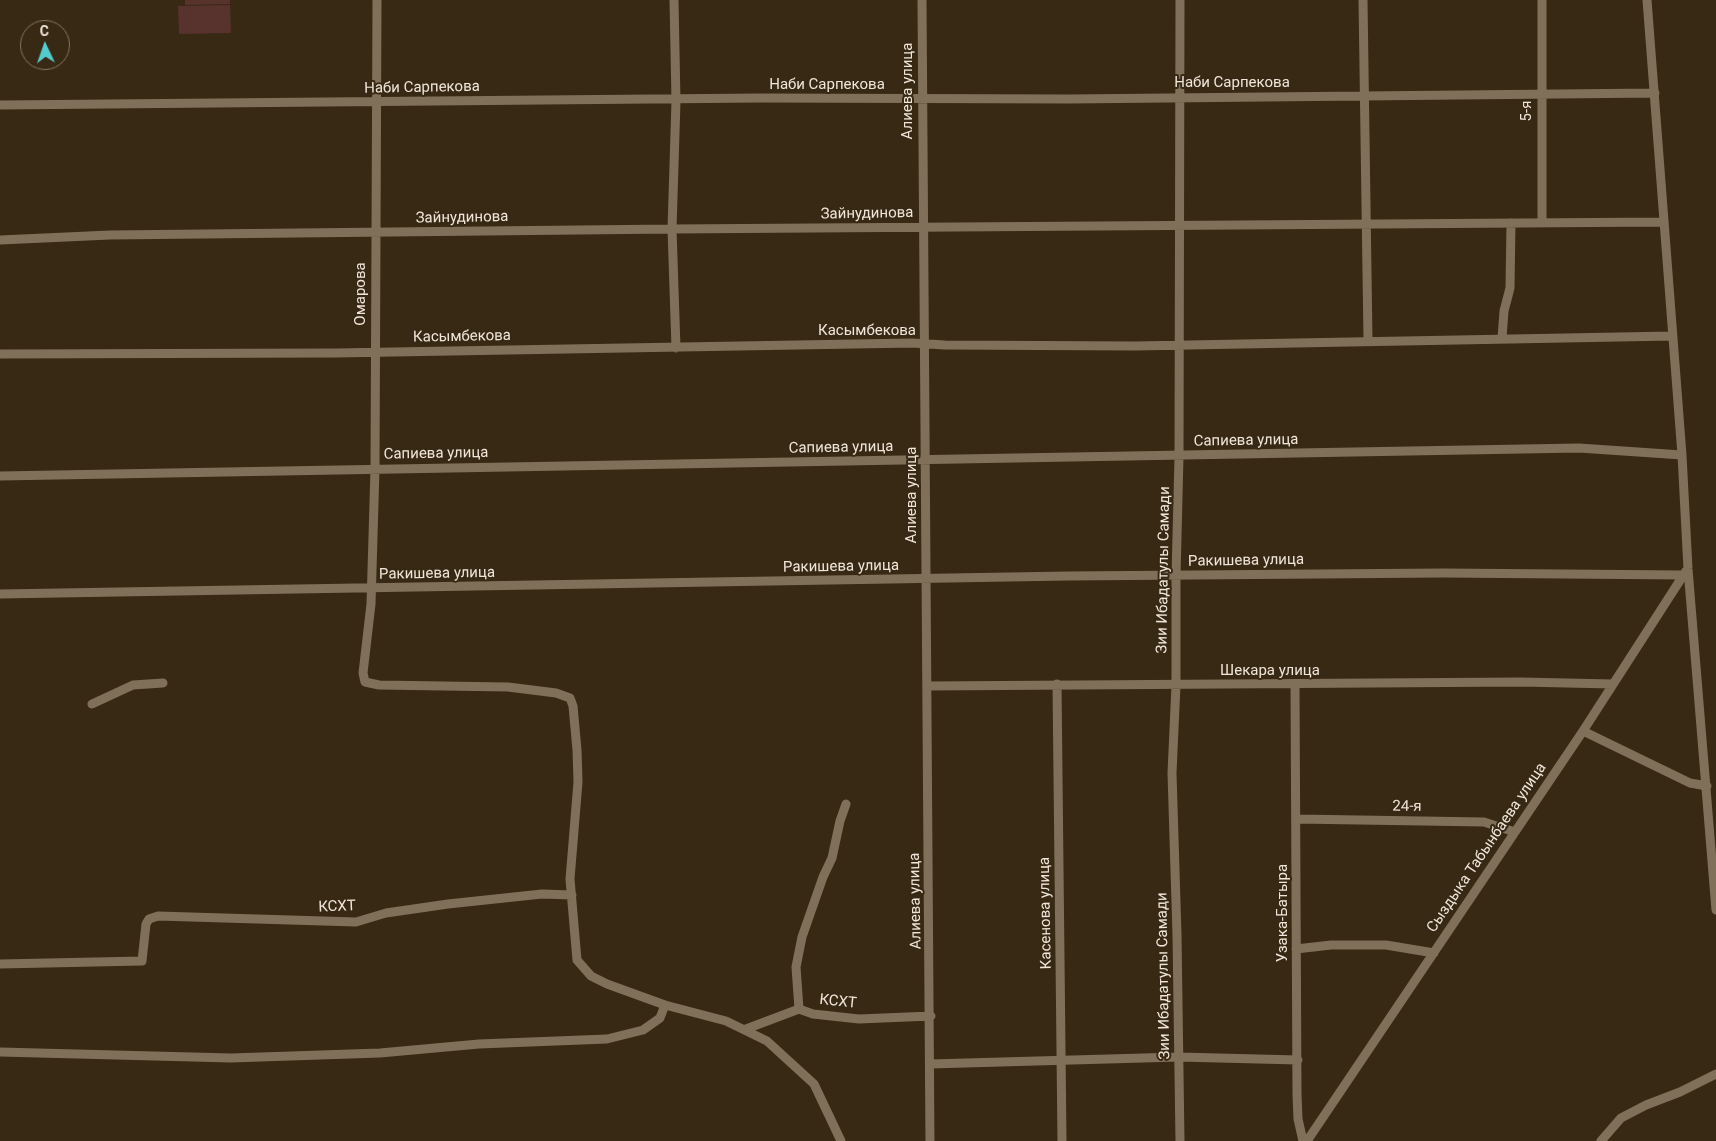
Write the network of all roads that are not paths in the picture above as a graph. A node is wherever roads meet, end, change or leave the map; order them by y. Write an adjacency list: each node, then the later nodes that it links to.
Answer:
1 (377, 0): 14 (street, Омарова)
2 (674, 0): 13 (street)
3 (922, 0): 12 (street, Алиева улица)
4 (1180, 0): 11 (street, Зии Ибадатулы Самади)
5 (1363, 0): 10 (street)
6 (1542, 0): 9 (street, 5-я)
7 (1647, 0): 8 (street)
8 (1655, 93): 9 (street, Наби Сарпекова); 18 (street)
9 (1541, 95): 10 (street, Наби Сарпекова); 17 (street, 5-я)
10 (1366, 96): 11 (street, Наби Сарпекова); 19 (street)
11 (1180, 97): 12 (street, Наби Сарпекова); 20 (street, Зии Ибадатулы Самади)
12 (922, 99): 13 (street, Наби Сарпекова); 21 (street, Алиева улица)
13 (676, 100): 14 (street, Наби Сарпекова); 22 (street)
14 (378, 103): 15 (street, Наби Сарпекова); 23 (street, Омарова)
15 (0, 105)
16 (1511, 222): 17 (street, Зайнудинова); 19 (street, Зайнудинова); 26 (street)
17 (1542, 222): 18 (street, Зайнудинова)
18 (1664, 222): 25 (street)
19 (1366, 223): 20 (street, Зайнудинова); 27 (street)
20 (1179, 226): 21 (street, Зайнудинова); 29 (street, Зии Ибадатулы Самади)
21 (924, 227): 22 (street, Зайнудинова); 28 (street, Алиева улица)
22 (672, 229): 23 (street, Зайнудинова); 30 (street)
23 (376, 233): 24 (street, Зайнудинова); 31 (street, Омарова)
24 (0, 240)
25 (1672, 336): 26 (street, Касымбекова); 33 (street)
26 (1502, 338): 27 (street, Касымбекова)
27 (1368, 340): 29 (street, Касымбекова)
28 (925, 344): 29 (street, Касымбекова); 30 (street, Касымбекова); 35 (street, Алиева улица)
29 (1180, 344): 34 (street, Зии Ибадатулы Самади)
30 (676, 348): 31 (street, Касымбекова)
31 (375, 352): 32 (street, Касымбекова); 36 (street, Омарова)
32 (0, 354)
33 (1682, 455): 34 (street, Сапиева улица); 38 (street)
34 (1180, 457): 35 (street, Сапиева улица); 39 (street, Зии Ибадатулы Самади)
35 (926, 459): 36 (street, Сапиева улица); 40 (street, Алиева улица)
36 (374, 469): 37 (street, Сапиева улица); 41 (street, Омарова)
37 (0, 476)
38 (1686, 572): 39 (street, Ракишева улица); 46 (street, Сыздыка Табынбаева улица); 51 (street)
39 (1176, 576): 40 (street, Ракишева улица); 47 (street, Зии Ибадатулы Самади)
40 (925, 579): 41 (street, Ракишева улица); 48 (street, Алиева улица)
41 (371, 589): 42 (street, Ракишева улица); 55 (street, Омарова)
42 (0, 594)
43 (164, 683): 49 (street)
44 (1058, 684): 47 (street, Шекара улица); 48 (street, Шекара улица); 67 (street, Касенова улица)
45 (1295, 684): 46 (street, Шекара улица); 47 (street, Шекара улица); 53 (street, Узака-Батыра)
46 (1612, 684): 50 (street, Сыздыка Табынбаева улица)
47 (1176, 685): 65 (street, Зии Ибадатулы Самади)
48 (928, 686): 62 (street, Алиева улица)
49 (92, 704)
50 (1583, 731): 51 (street); 54 (street, Сыздыка Табынбаева улица)
51 (1706, 786): 56 (street)
52 (846, 804): 61 (street)
53 (1297, 819): 54 (street, 24-я); 57 (street, Узака-Батыра)
54 (1515, 832): 58 (street, Сыздыка Табынбаева улица)
55 (572, 895): 59 (street, КСХТ); 60 (street)
56 (1716, 910)
57 (1296, 948): 58 (street); 66 (street, Узака-Батыра)
58 (1434, 953): 75 (street, Сыздыка Табынбаева улица)
59 (0, 964)
60 (665, 1005): 63 (street); 64 (street)
61 (799, 1009): 62 (street, КСХТ); 63 (street, КСХТ)
62 (931, 1016): 68 (street, Алиева улица)
63 (746, 1029): 70 (street)
64 (0, 1052)
65 (1179, 1058): 66 (street); 67 (street); 73 (street, Зии Ибадатулы Самади)
66 (1298, 1060): 74 (street, Узака-Батыра)
67 (1061, 1061): 68 (street); 72 (street, Касенова улица)
68 (930, 1064): 71 (street, Алиева улица)
69 (1716, 1074): 76 (street)
70 (841, 1141)
71 (930, 1141)
72 (1062, 1141)
73 (1180, 1141)
74 (1303, 1141)
75 (1307, 1141)
76 (1601, 1141)

